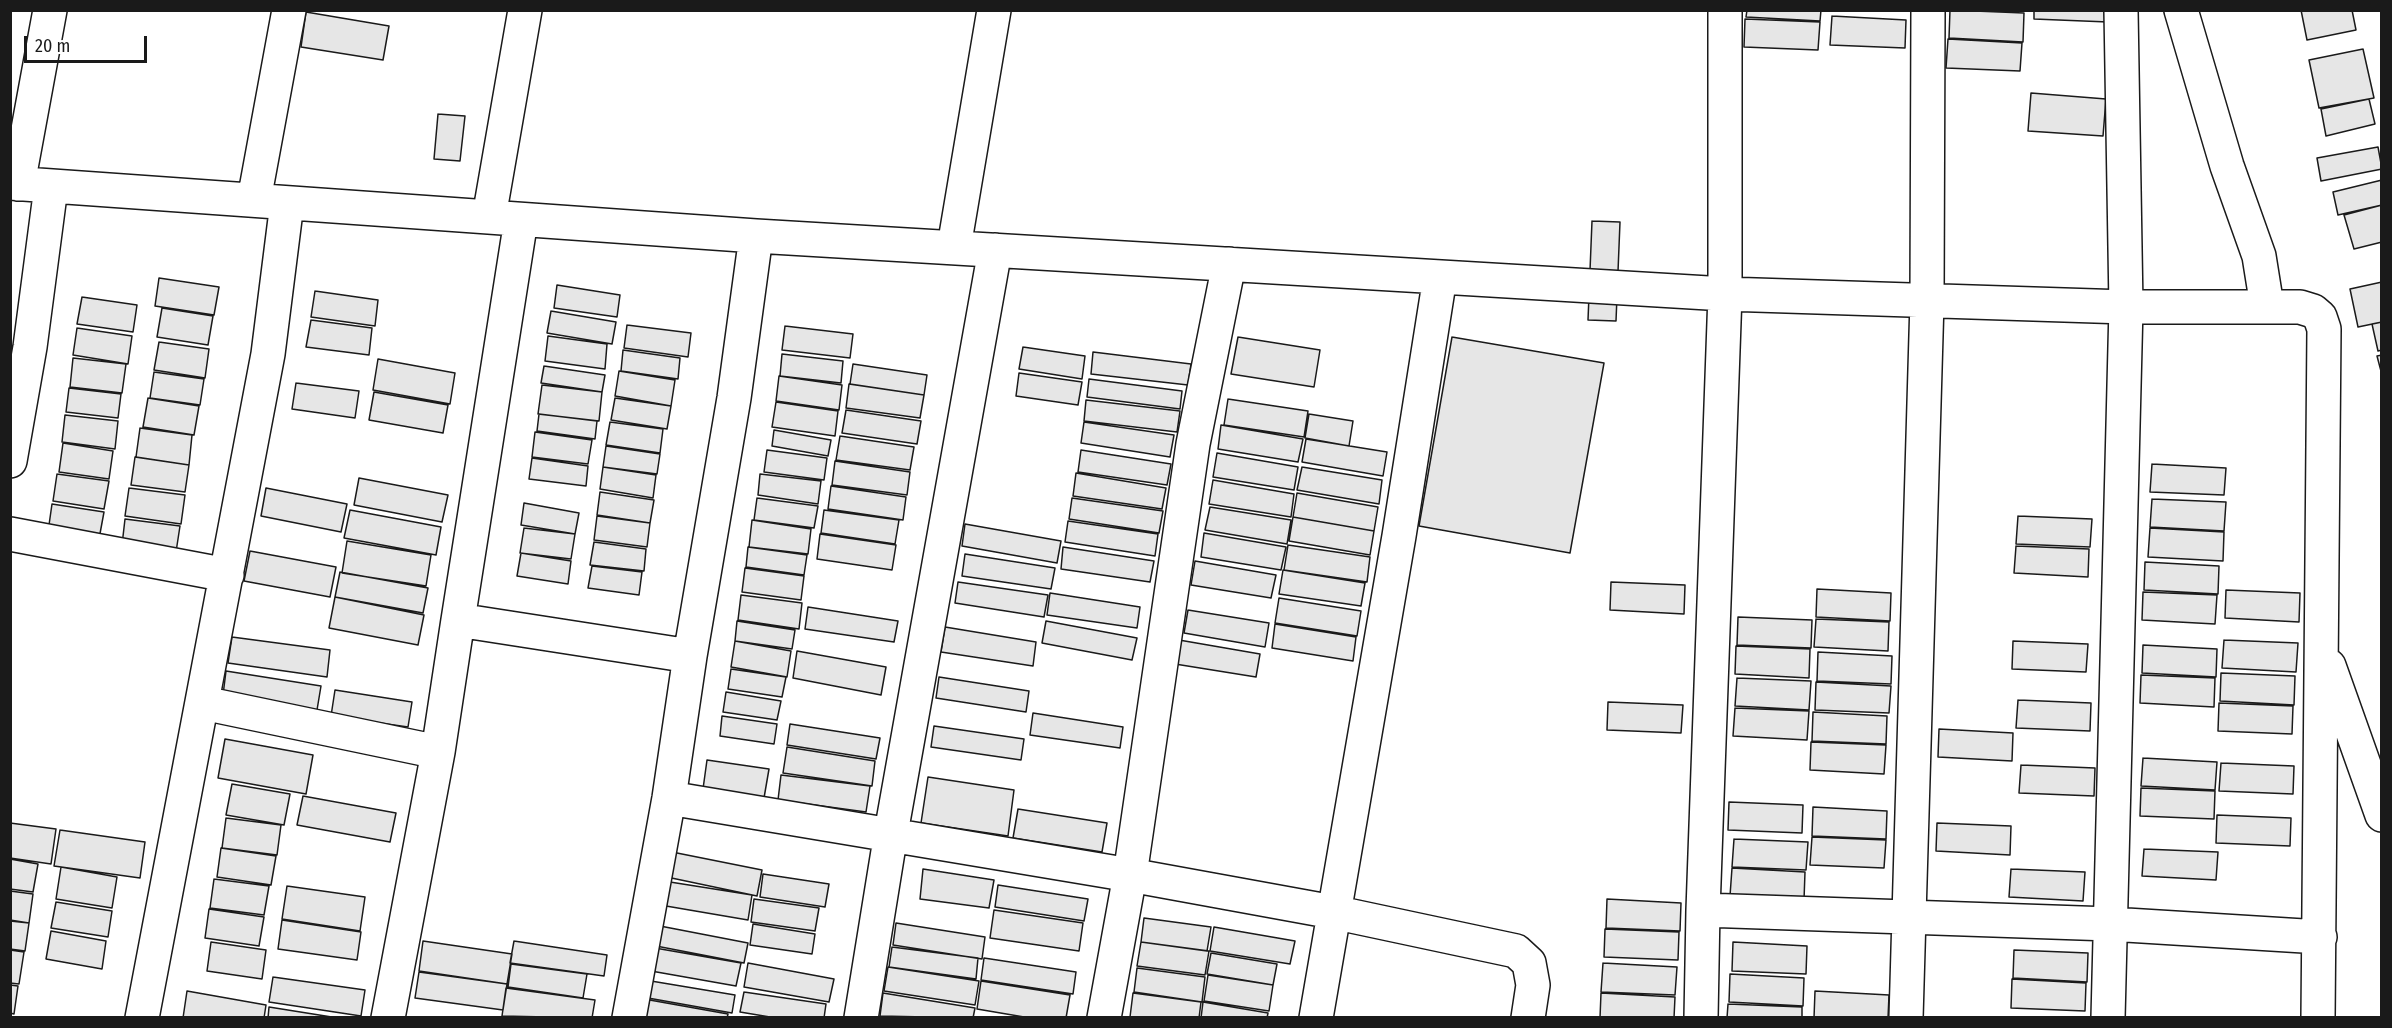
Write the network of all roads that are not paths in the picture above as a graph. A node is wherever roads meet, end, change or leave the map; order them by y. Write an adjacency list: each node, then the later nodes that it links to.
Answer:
1 (50, 10): 9 (street)
2 (289, 10): 11 (street)
3 (525, 10): 13 (street)
4 (994, 10): 15 (street)
5 (1725, 10): 19 (street)
6 (1928, 10): 20 (street)
7 (2121, 10): 22 (street)
8 (2181, 10): 21 (street)
9 (14, 184): 10 (street)
10 (51, 187): 11 (street); 23 (street)
11 (254, 200): 12 (street)
12 (287, 203): 13 (street); 25 (street)
13 (505, 218): 14 (street); 26 (street)
14 (756, 236): 15 (street); 28 (street)
15 (954, 248): 16 (street)
16 (995, 250): 17 (street); 33 (street)
17 (1229, 264): 18 (street); 34 (street)
18 (1440, 277): 19 (street); 36 (street)
19 (1725, 294): 20 (street); 35 (street)
20 (1927, 301): 22 (street); 37 (street)
21 (2267, 306): 22 (street); 27 (street)
22 (2126, 307): 38 (street)
23 (10, 461)
24 (10, 534): 25 (street)
25 (227, 575): 29 (street)
26 (458, 620): 28 (street); 30 (street)
27 (2321, 645): 32 (street); 39 (street)
28 (690, 656): 31 (street)
29 (203, 703): 30 (street); 40 (street)
30 (438, 752): 41 (street)
31 (669, 798): 33 (street); 42 (street)
32 (2382, 815)
33 (891, 833): 34 (street); 43 (street)
34 (1130, 875): 36 (street); 44 (street)
35 (1703, 910): 37 (street); 47 (street)
36 (1333, 912): 45 (street); 46 (street)
37 (1908, 917): 38 (street); 48 (street)
38 (2110, 924): 39 (street); 49 (street)
39 (2320, 937): 50 (street)
40 (142, 1017)
41 (388, 1017)
42 (629, 1017)
43 (861, 1017)
44 (1104, 1017)
45 (1316, 1017)
46 (1528, 1017)
47 (1701, 1017)
48 (1906, 1017)
49 (2108, 1017)
50 (2318, 1017)

